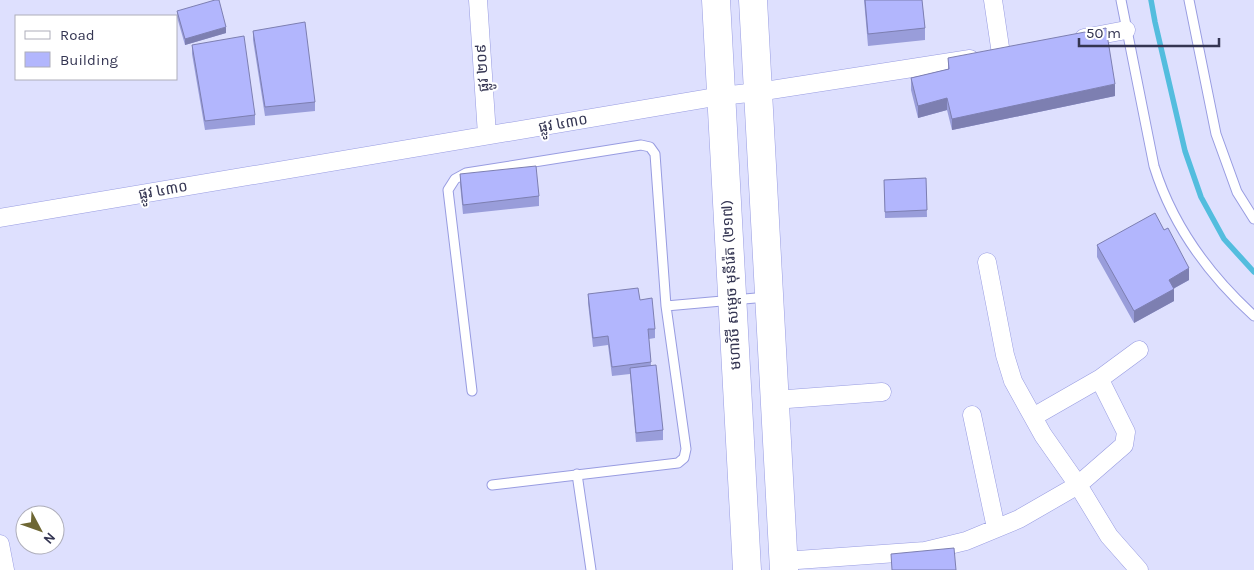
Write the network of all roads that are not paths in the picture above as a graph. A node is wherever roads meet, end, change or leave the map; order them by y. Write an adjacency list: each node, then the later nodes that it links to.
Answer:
1 (478, 0): 13 (street, ផ្លូវ ២០៩)
2 (716, 0): 12 (main road, មហាវិថី សម្តេច មុនីរ៉េត (២១៧))
3 (753, 0): 11 (main road)
4 (993, 0): 10 (street)
5 (1120, 0): 7 (lane)
6 (1189, 0): 15 (lane)
7 (1126, 30): 8 (street); 20 (lane)
8 (1068, 41)
9 (1020, 50): 10 (street, ផ្លូវ ៤៣០)
10 (1001, 54): 11 (street, ផ្លូវ ៤៣០)
11 (758, 92): 12 (street, ផ្លូវ ៤៣០); 17 (main road)
12 (721, 96): 13 (street, ផ្លូវ ៤៣០); 18 (main road, មហាវិថី សម្តេច មុនីរ៉េត (២១៧))
13 (487, 135): 14 (street, ផ្លូវ ៤៣០)
14 (0, 218)
15 (1254, 219)
16 (987, 262): 27 (street)
17 (769, 296): 18 (lane); 25 (main road)
18 (732, 300): 19 (lane); 36 (main road, មហាវិថី សម្តេច មុនីរ៉េត (២១៧))
19 (666, 306): 23 (lane); 28 (lane)
20 (1254, 316)
21 (1139, 350): 22 (street)
22 (1101, 378): 27 (street); 30 (street)
23 (472, 391)
24 (882, 392): 25 (street)
25 (774, 400): 33 (main road)
26 (972, 415): 31 (street)
27 (1033, 417): 30 (street)
28 (577, 474): 29 (lane); 35 (lane)
29 (492, 485)
30 (1078, 485): 31 (street); 37 (street)
31 (996, 528): 33 (street)
32 (0, 544): 34 (street)
33 (783, 566)
34 (5, 570)
35 (591, 570)
36 (747, 570)
37 (1139, 570)

